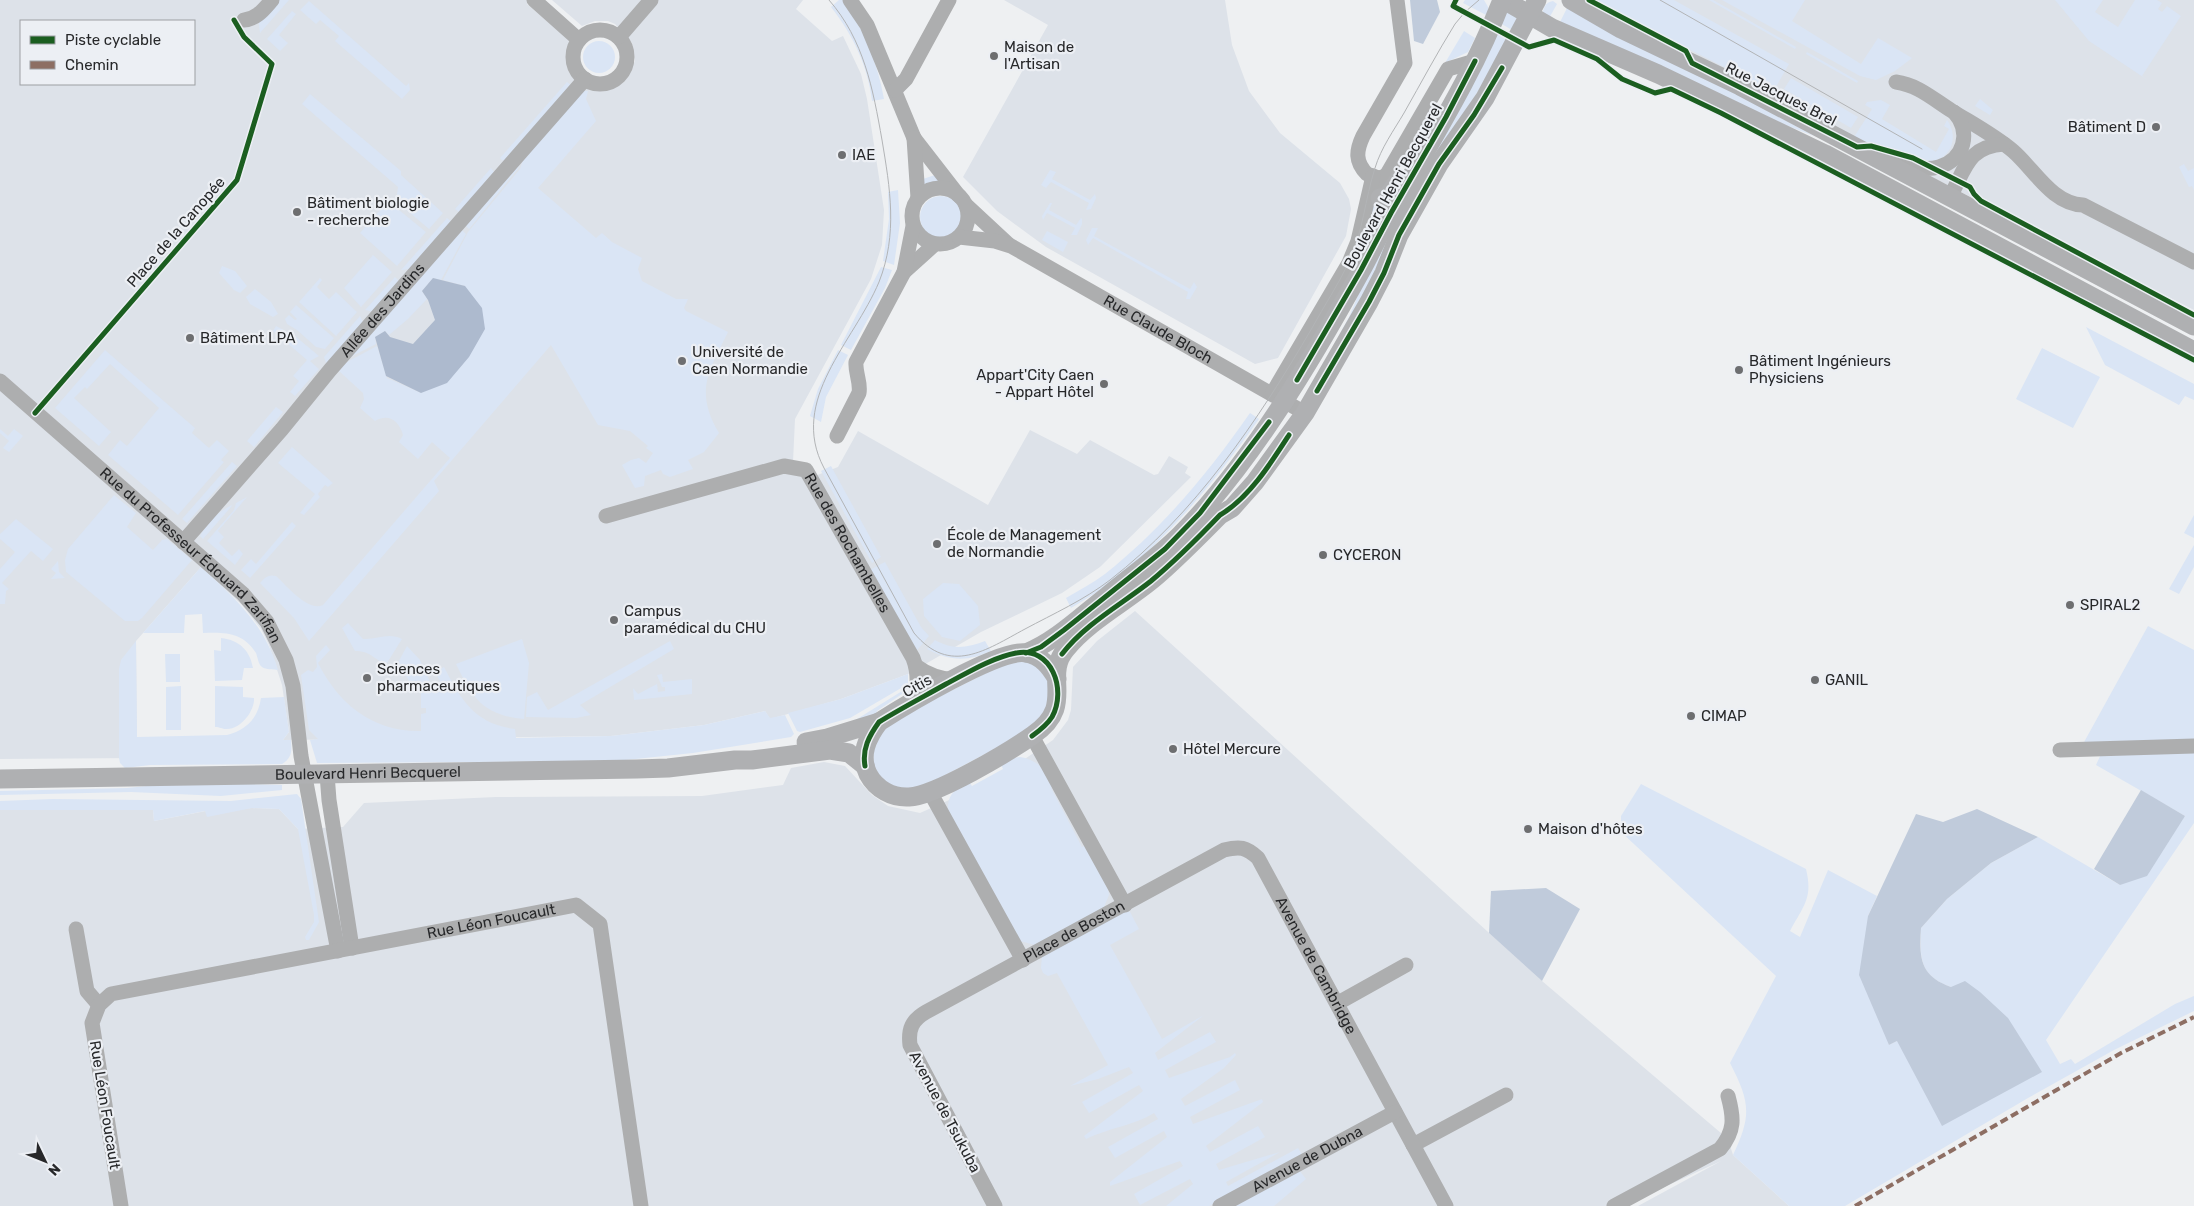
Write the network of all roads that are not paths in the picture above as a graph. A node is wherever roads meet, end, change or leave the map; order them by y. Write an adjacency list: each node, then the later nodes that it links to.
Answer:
1 (272, 0): 10 (street)
2 (534, 0): 12 (street)
3 (650, 0): 11 (street)
4 (850, 0): 16 (street, Rue Claude Bloch)
5 (949, 0): 16 (street)
6 (1397, 0): 21 (street)
7 (1503, 0): 9 (main road); 13 (main road, Boulevard Henri Becquerel)
8 (1571, 0): 20 (main road, Rue Jacques Brel)
9 (1533, 7): 22 (main road); 38 (main road, Boulevard Henri Becquerel)
10 (244, 20)
11 (619, 37): 12 (street); 14 (street)
12 (579, 40): 14 (street)
13 (1475, 61): 21 (street); 27 (main road, Boulevard Henri Becquerel)
14 (585, 79): 41 (street, Allée des Jardins)
15 (1896, 82): 17 (street)
16 (895, 90): 18 (street, Rue Claude Bloch)
17 (1954, 112): 19 (street); 20 (street)
18 (914, 138): 24 (street, Rue Claude Bloch); 25 (street, Rue Claude Bloch)
19 (2004, 144): 23 (street); 26 (street)
20 (1872, 156): 23 (main road, Rue Jacques Brel)
21 (1379, 176): 27 (street); 38 (street)
22 (1902, 197): 23 (main road); 36 (main road)
23 (1950, 197): 35 (main road, Rue Jacques Brel)
24 (918, 198): 25 (street); 28 (street)
25 (962, 200): 29 (street); 31 (street, Rue Claude Bloch)
26 (2078, 205): 32 (street); 34 (street)
27 (1385, 206): 38 (main road, Boulevard Henri Becquerel)
28 (913, 226): 30 (street); 33 (street)
29 (959, 237): 30 (street); 31 (street, Rue Claude Bloch)
30 (935, 244): 33 (street)
31 (1011, 246): 38 (street, Rue Claude Bloch)
32 (2194, 262)
33 (904, 272): 39 (street)
34 (2194, 272)
35 (2194, 326)
36 (2194, 351)
37 (0, 381): 41 (street, Rue du Professeur Édouard Zarifian)
38 (1290, 403): 42 (main road, Boulevard Henri Becquerel); 44 (main road, Boulevard Henri Becquerel)
39 (837, 436)
40 (606, 516): 43 (street, Rue des Rochambelles)
41 (183, 542): 53 (street, Rue du Professeur Édouard Zarifian)
42 (1019, 654): 44 (main road); 45 (main road, Citis)
43 (916, 666): 45 (street); 46 (street, Rue des Rochambelles)
44 (1057, 679): 48 (main road)
45 (954, 680): 46 (main road, Citis)
46 (915, 701): 47 (main road, Citis)
47 (879, 722): 51 (main road, Boulevard Henri Becquerel); 52 (main road)
48 (1032, 736): 56 (main road); 57 (street, Place de Boston)
49 (2194, 746): 50 (street)
50 (2060, 750)
51 (735, 760): 52 (main road, Boulevard Henri Becquerel); 54 (main road, Boulevard Henri Becquerel)
52 (865, 766): 56 (main road)
53 (305, 774): 54 (main road, Boulevard Henri Becquerel); 55 (main road, Boulevard Henri Becquerel); 59 (street, Rue du Professeur Édouard Zarifian)
54 (327, 774): 59 (street)
55 (0, 779)
56 (930, 792): 60 (street, Place de Boston)
57 (1125, 905): 60 (street, Place de Boston); 62 (street, Avenue de Cambridge)
58 (76, 929): 63 (street)
59 (345, 949): 63 (street, Rue Léon Foucault); 69 (street, Rue Léon Foucault)
60 (1023, 960): 70 (street, Avenue de Tsukuba)
61 (1406, 965): 62 (street)
62 (1338, 1003): 66 (street, Avenue de Cambridge)
63 (99, 1005): 68 (street, Rue Léon Foucault)
64 (1506, 1095): 67 (street)
65 (1728, 1096): 73 (street)
66 (1395, 1112): 67 (street, Avenue de Cambridge); 71 (street, Avenue de Dubna)
67 (1413, 1145): 72 (street, Avenue de Cambridge)
68 (121, 1206)
69 (641, 1206)
70 (995, 1206)
71 (1220, 1206)
72 (1446, 1206)
73 (1614, 1206)

